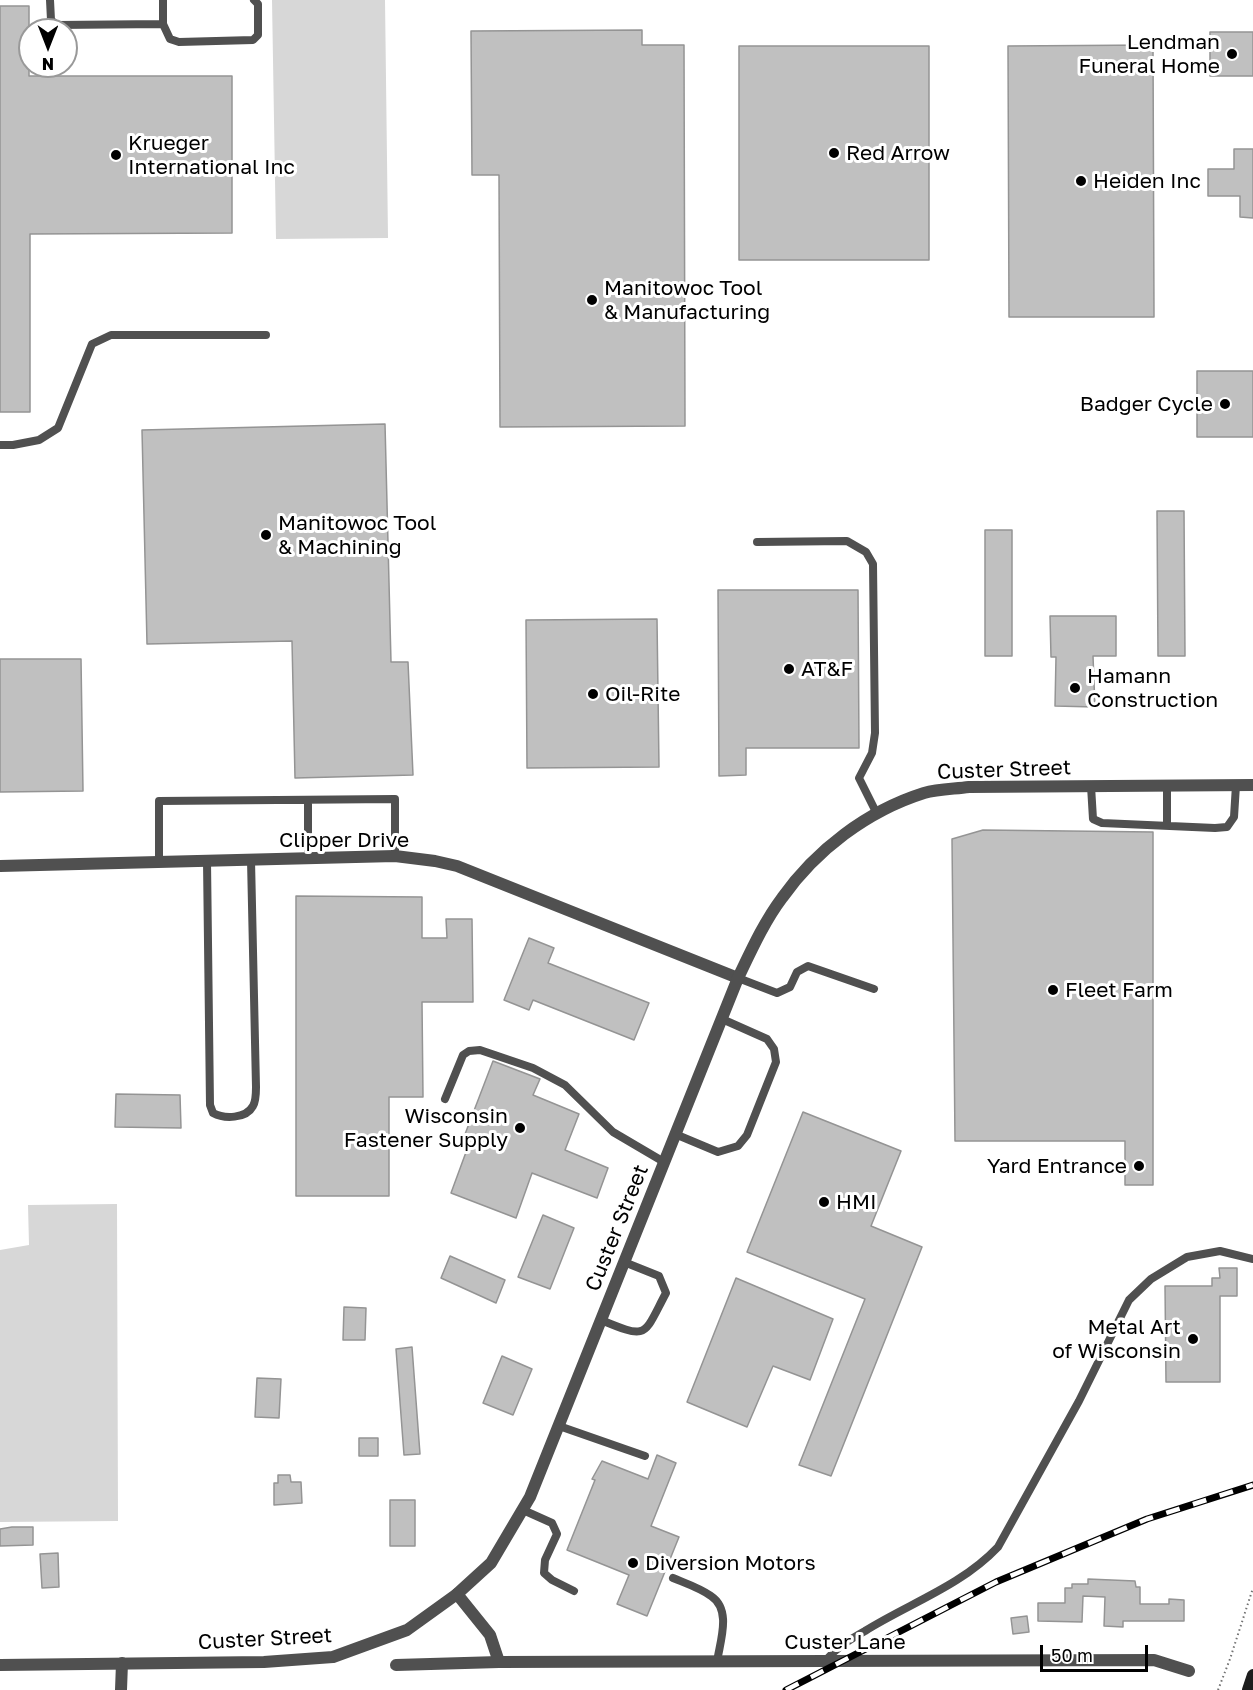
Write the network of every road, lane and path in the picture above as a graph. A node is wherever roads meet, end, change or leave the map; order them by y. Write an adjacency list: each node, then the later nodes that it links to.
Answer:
1 (50, 0): 4 (lane)
2 (163, 0): 4 (lane)
3 (254, 0): 4 (lane)
4 (163, 24)
5 (266, 335): 6 (lane)
6 (0, 445)
7 (757, 542): 13 (lane)
8 (1167, 785): 9 (street, Custer Street); 11 (street, Custer Street); 14 (lane)
9 (1236, 785): 10 (street, Custer Street); 14 (lane)
10 (1253, 785)
11 (1090, 786): 13 (street, Custer Street); 14 (lane)
12 (308, 800): 15 (lane); 16 (lane); 19 (lane)
13 (877, 814): 21 (street, Custer Street)
14 (1167, 826)
15 (395, 856): 16 (street, Clipper Drive); 21 (street, Clipper Drive)
16 (308, 859): 17 (street, Clipper Drive)
17 (251, 860): 18 (street, Clipper Drive); 18 (lane)
18 (207, 861): 19 (street, Clipper Drive)
19 (159, 862): 20 (street, Clipper Drive)
20 (0, 866)
21 (738, 978): 22 (lane); 23 (street, Custer Street)
22 (874, 989)
23 (722, 1019): 25 (street, Custer Street); 25 (lane)
24 (445, 1099): 26 (lane)
25 (675, 1134): 26 (street, Custer Street)
26 (664, 1162): 28 (street, Custer Street)
27 (1253, 1259): 39 (lane)
28 (624, 1262): 29 (street, Custer Street); 29 (lane)
29 (601, 1320): 30 (street, Custer Street)
30 (559, 1426): 31 (lane); 32 (street, Custer Street)
31 (645, 1456)
32 (523, 1510): 35 (lane); 36 (street, Custer Street)
33 (673, 1578): 38 (lane)
34 (1253, 1588): 46 (path)
35 (574, 1591)
36 (457, 1594): 37 (street); 40 (street, Custer Street)
37 (499, 1662): 38 (street, Custer Lane); 42 (street, Custer Lane)
38 (717, 1662): 39 (street, Custer Lane)
39 (824, 1662): 43 (street, Custer Lane)
40 (122, 1663): 41 (street, Custer Street); 45 (street)
41 (0, 1665)
42 (396, 1665)
43 (1189, 1671)
44 (1253, 1675): 47 (main road)
45 (121, 1690)
46 (1218, 1690)
47 (1248, 1690)

